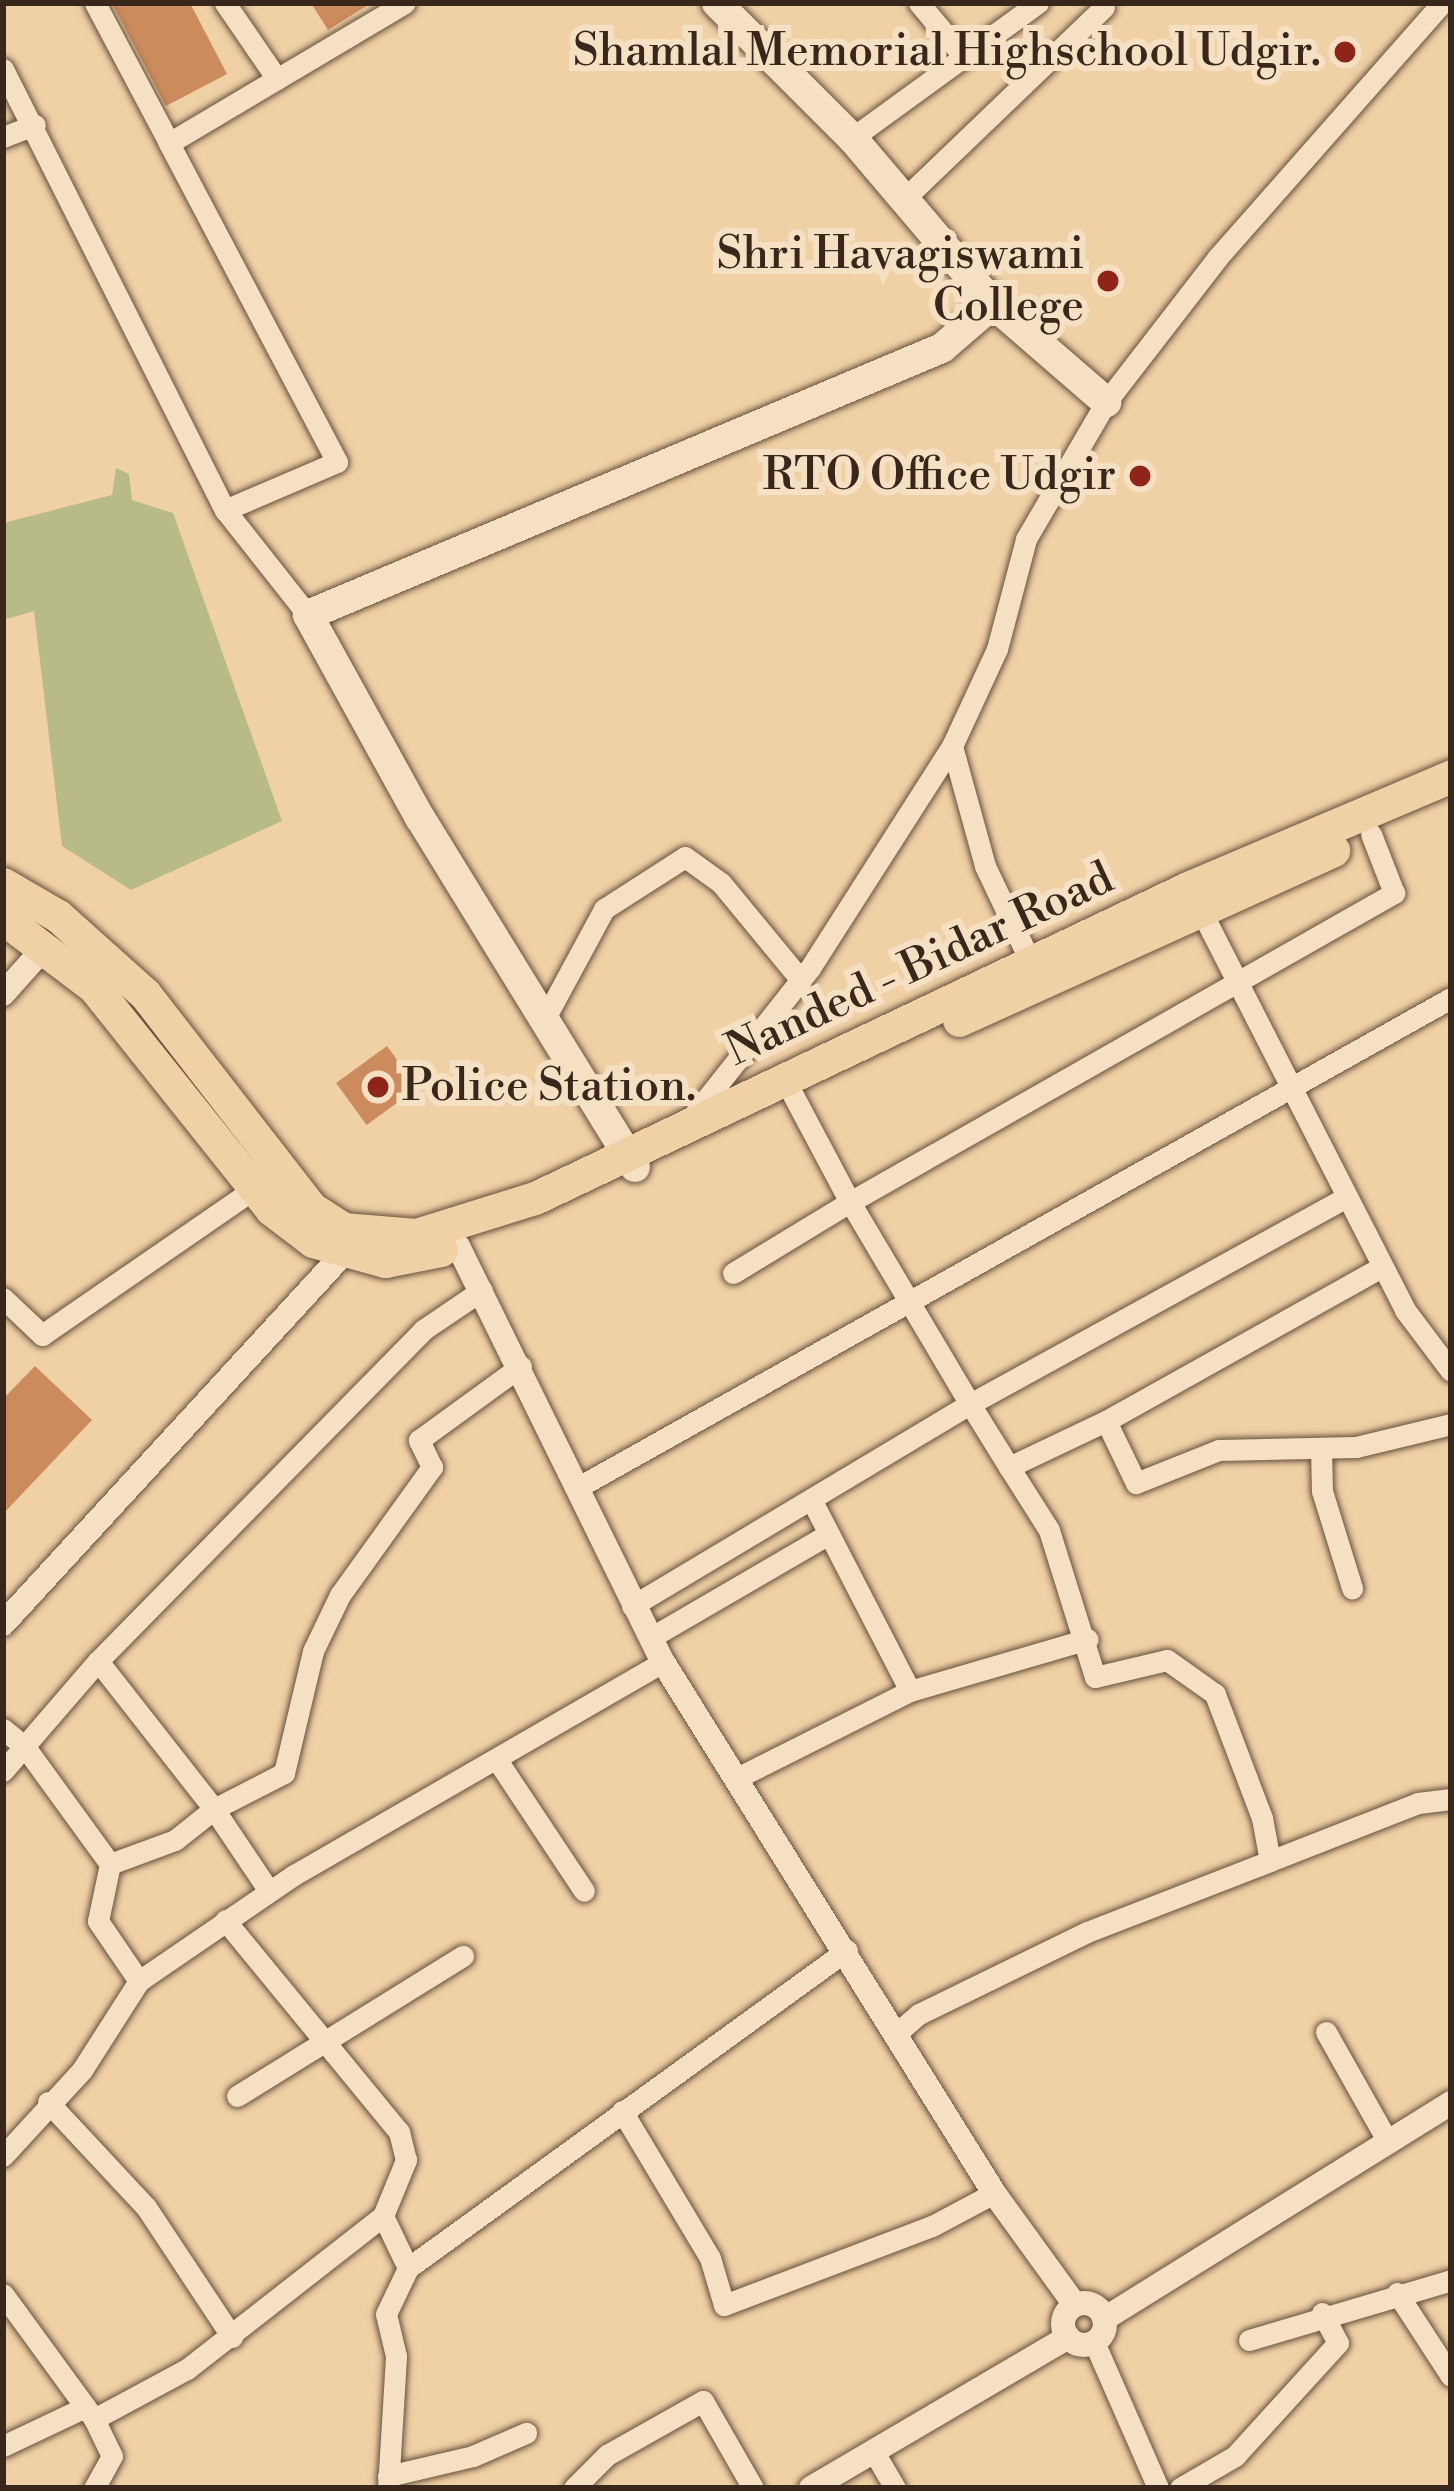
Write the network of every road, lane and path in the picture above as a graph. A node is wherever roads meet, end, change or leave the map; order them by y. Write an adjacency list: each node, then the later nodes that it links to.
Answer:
1 (94, 3): 16 (street)
2 (225, 3): 12 (street)
3 (405, 3): 9 (street)
4 (717, 3): 15 (main road)
5 (919, 3): 10 (street)
6 (1038, 3): 10 (street)
7 (1442, 3): 19 (street)
8 (1104, 8): 17 (street)
9 (372, 11): 12 (street)
10 (964, 57): 15 (street)
11 (3, 69): 13 (street)
12 (277, 79): 16 (street)
13 (35, 124): 14 (street); 20 (street)
14 (3, 137)
15 (852, 138): 17 (main road)
16 (169, 143): 20 (street)
17 (904, 199): 18 (main road)
18 (993, 304): 19 (main road); 21 (main road)
19 (1106, 401): 22 (street)
20 (225, 511): 21 (street)
21 (308, 615): 35 (main road)
22 (952, 746): 30 (street); 31 (street)
23 (1451, 776): 27 (highway, Nanded - Bidar Road)
24 (1451, 801): 25 (highway, Nanded - Bidar Road)
25 (1371, 834): 27 (highway, Nanded - Bidar Road); 32 (street)
26 (3, 884): 39 (highway, Nanded - Bidar Road)
27 (1195, 898): 30 (highway, Nanded - Bidar Road); 32 (street)
28 (3, 918): 29 (highway, Nanded - Bidar Road)
29 (44, 948): 33 (street); 40 (highway, Nanded - Bidar Road)
30 (1035, 972): 37 (highway, Nanded - Bidar Road); 38 (highway, Nanded - Bidar Road)
31 (801, 980): 35 (street); 38 (street)
32 (1238, 982): 36 (street); 42 (street)
33 (3, 994)
34 (1451, 998): 36 (street)
35 (544, 1019): 39 (main road)
36 (1288, 1090): 41 (street); 49 (street)
37 (793, 1095): 39 (highway, Nanded - Bidar Road); 42 (street)
38 (688, 1123): 39 (highway, Nanded - Bidar Road)
39 (631, 1160): 43 (highway, Nanded - Bidar Road)
40 (254, 1190): 44 (highway, Nanded - Bidar Road); 48 (street)
41 (1346, 1197): 45 (street); 52 (street)
42 (850, 1202): 46 (street); 49 (street)
43 (458, 1246): 44 (highway, Nanded - Bidar Road); 47 (street)
44 (343, 1254): 62 (street)
45 (1382, 1267): 51 (street); 53 (street)
46 (733, 1273)
47 (482, 1290): 50 (street); 65 (street)
48 (3, 1298)
49 (910, 1304): 52 (street); 57 (street)
50 (521, 1366): 57 (street); 74 (street)
51 (1451, 1370)
52 (970, 1404): 56 (street); 58 (street)
53 (1106, 1421): 55 (street); 56 (street)
54 (1451, 1424): 55 (street)
55 (1321, 1448): 60 (street)
56 (1010, 1467): 64 (street)
57 (582, 1485): 61 (street)
58 (811, 1499): 59 (street); 61 (street)
59 (829, 1534): 63 (street); 67 (street)
60 (1352, 1588)
61 (632, 1606): 63 (street)
62 (3, 1624)
63 (650, 1638): 66 (street)
64 (1088, 1639): 67 (street); 75 (street)
65 (98, 1661): 69 (street); 74 (street)
66 (663, 1661): 70 (street); 72 (street)
67 (910, 1691): 72 (street)
68 (3, 1730): 69 (street)
69 (25, 1748): 71 (street); 76 (street)
70 (497, 1760): 77 (street); 78 (street)
71 (3, 1772)
72 (739, 1777): 80 (street)
73 (1451, 1799): 75 (street)
74 (214, 1809): 76 (street); 78 (street)
75 (1270, 1861): 83 (street)
76 (110, 1864): 82 (street)
77 (584, 1891)
78 (269, 1892): 79 (street)
79 (225, 1920): 82 (street); 85 (street)
80 (847, 1950): 83 (street); 89 (street)
81 (463, 1956): 85 (street)
82 (139, 1981): 87 (street)
83 (898, 2032): 92 (street)
84 (1326, 2032): 90 (street)
85 (323, 2040): 86 (street); 93 (street)
86 (237, 2096)
87 (48, 2102): 91 (street); 101 (street)
88 (1451, 2103): 90 (street)
89 (622, 2111): 92 (street); 94 (street)
90 (1388, 2143): 100 (street)
91 (3, 2156)
92 (994, 2193): 98 (street)
93 (383, 2216): 94 (street); 101 (street)
94 (408, 2268): 109 (street)
95 (1451, 2280): 96 (street)
96 (1397, 2293): 99 (street); 104 (street)
97 (3, 2294): 105 (street)
98 (1075, 2305): 100 (street); 102 (street)
99 (1322, 2313): 103 (street); 116 (street)
100 (1099, 2331): 102 (street); 115 (street)
101 (232, 2337): 105 (street)
102 (1068, 2337): 108 (street)
103 (1250, 2340)
104 (1451, 2375)
105 (90, 2413): 107 (street); 110 (street)
106 (526, 2433): 109 (street)
107 (3, 2446)
108 (874, 2452): 113 (street); 114 (street)
109 (388, 2482)
110 (94, 2488)
111 (574, 2488): 112 (street)
112 (753, 2488)
113 (811, 2488)
114 (896, 2488)
115 (1158, 2488)
116 (1180, 2488)

